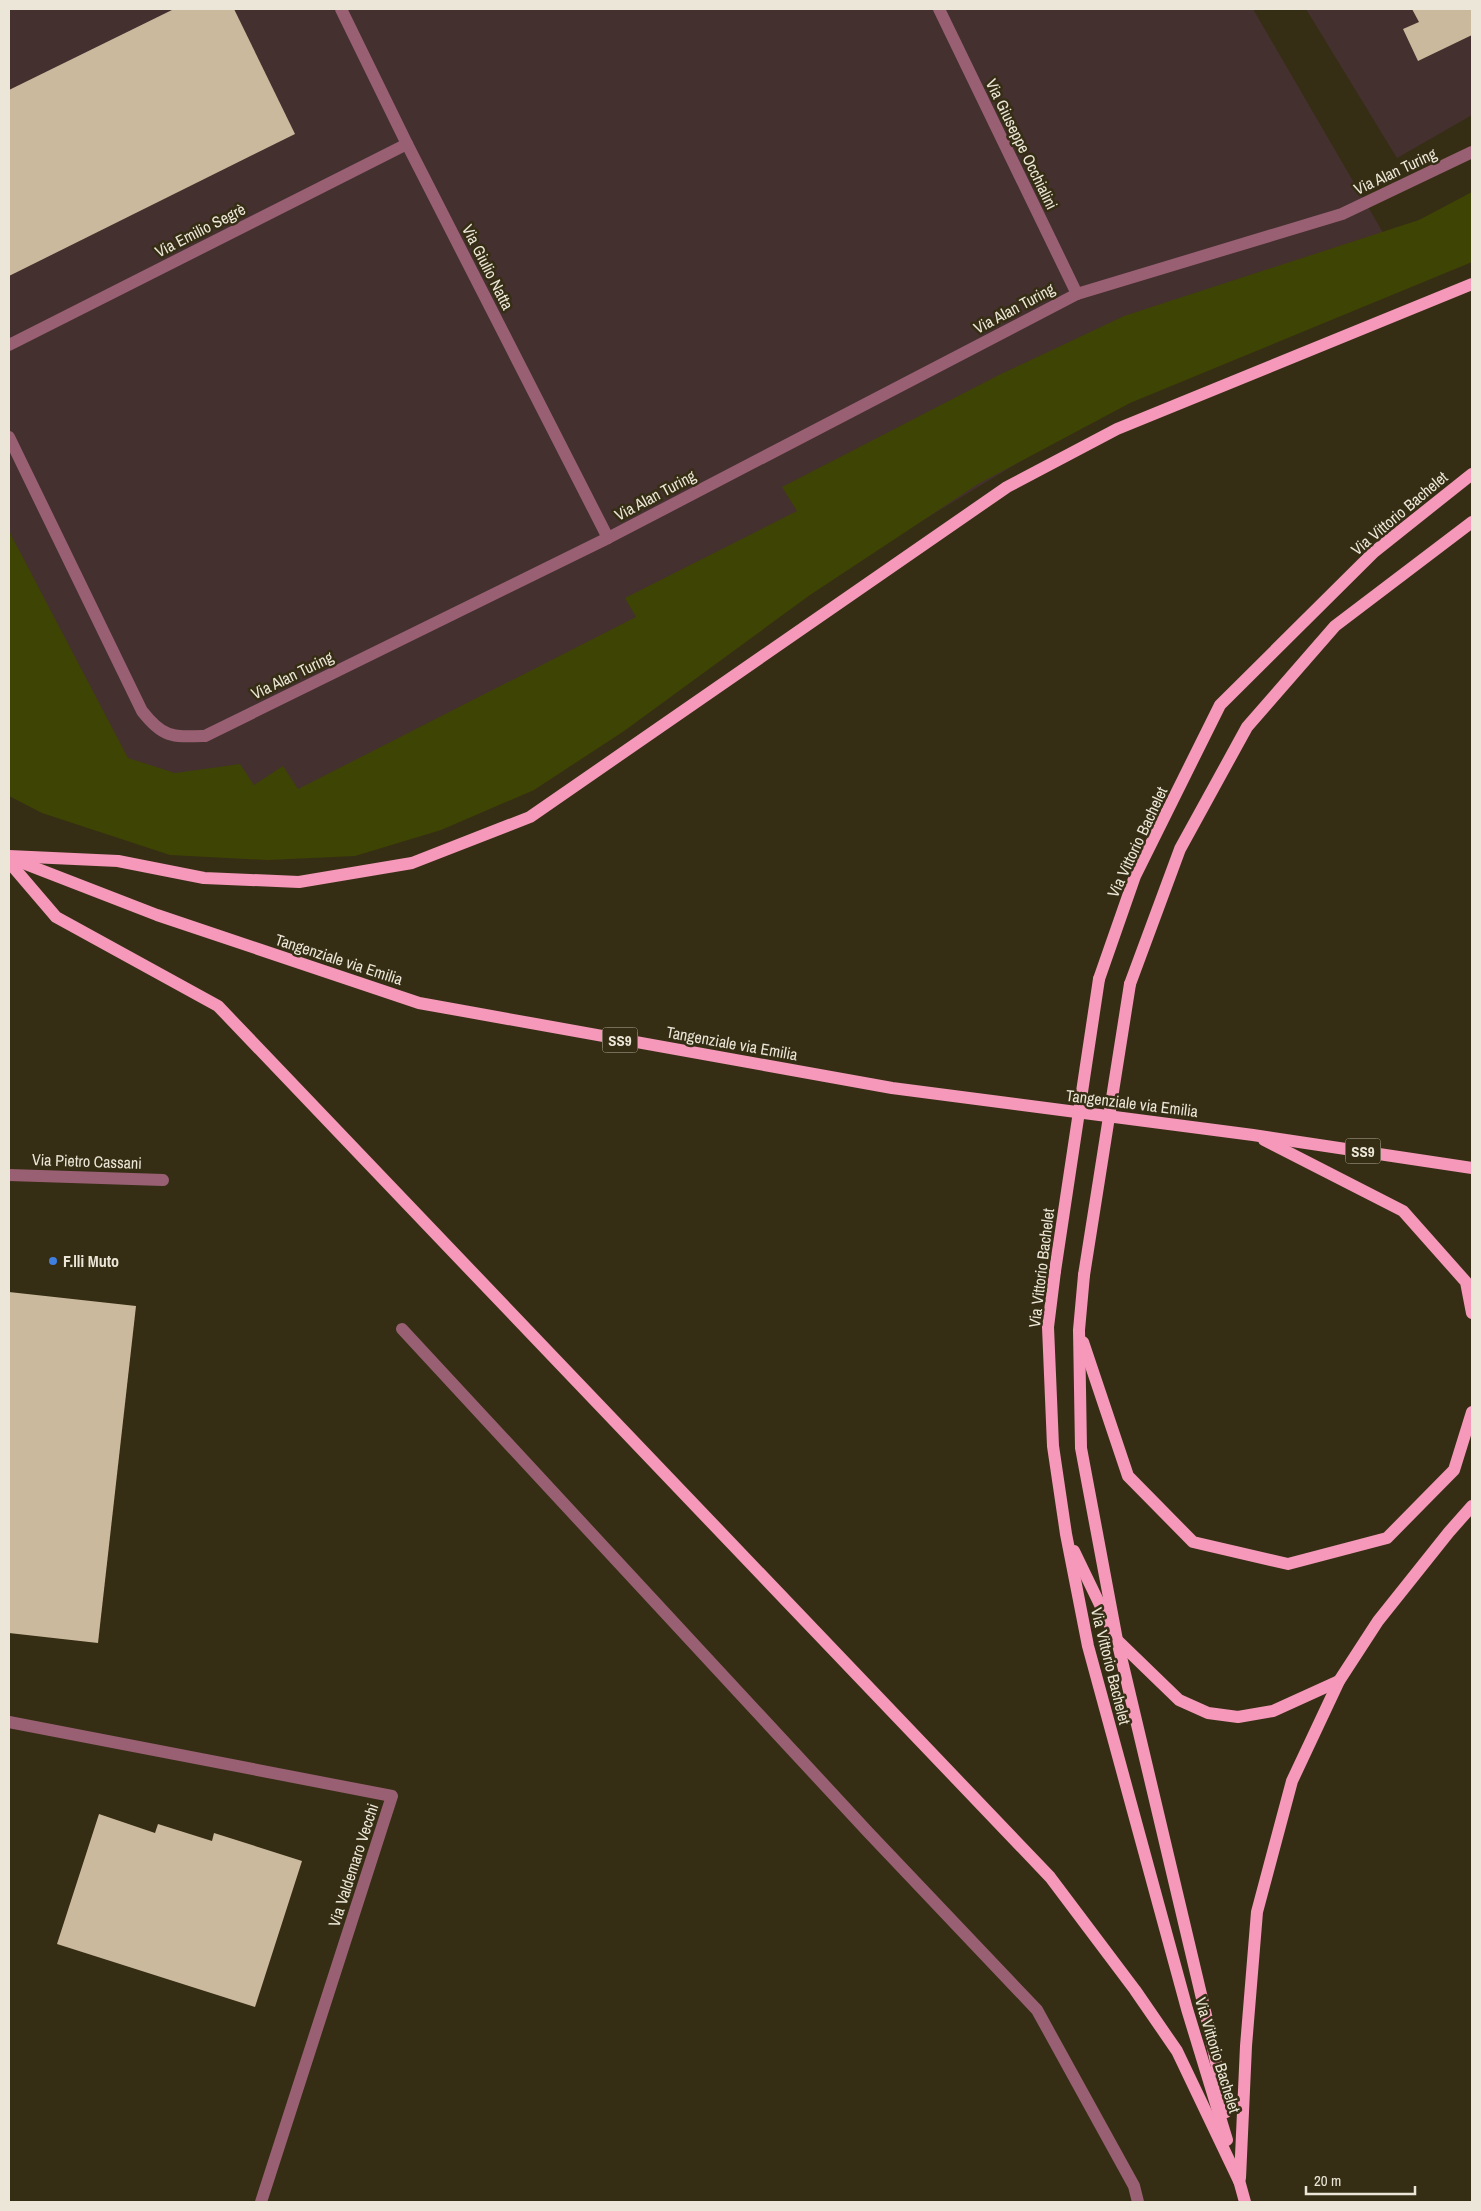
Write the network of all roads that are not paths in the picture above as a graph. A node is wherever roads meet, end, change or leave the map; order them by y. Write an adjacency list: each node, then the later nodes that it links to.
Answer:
1 (341, 9): 3 (street, Via Giulio Natta)
2 (939, 9): 6 (street, Via Giuseppe Occhialini)
3 (407, 144): 7 (street, Via Emilio Segrè); 11 (street, Via Giulio Natta)
4 (1472, 152): 6 (street, Via Alan Turing)
5 (1472, 284): 12 (main road)
6 (1076, 294): 11 (street, Via Alan Turing)
7 (9, 345)
8 (9, 438): 11 (street, Via Alan Turing)
9 (1472, 474): 23 (main road, Via Vittorio Bachelet, bridge)
10 (1472, 522): 20 (main road, Via Vittorio Bachelet, bridge)
11 (608, 538)
12 (9, 857): 14 (main road, Tangenziale via Emilia / SS9)
13 (9, 862): 27 (main road)
14 (1253, 1135): 15 (main road, Tangenziale via Emilia / SS9); 18 (main road)
15 (1472, 1168)
16 (9, 1175): 17 (street, Via Pietro Cassani)
17 (164, 1180)
18 (1472, 1313)
19 (402, 1329): 29 (street)
20 (1078, 1330): 21 (main road); 24 (main road, Via Vittorio Bachelet)
21 (1472, 1412)
22 (1472, 1506): 25 (main road)
23 (1066, 1534): 24 (main road); 27 (main road, Via Vittorio Bachelet)
24 (1117, 1640): 25 (main road); 27 (main road, Via Vittorio Bachelet)
25 (1339, 1681): 27 (main road)
26 (9, 1722): 28 (street, Via Valdemaro Vecchi)
27 (1240, 2181): 30 (main road, Via Vittorio Bachelet)
28 (261, 2202)
29 (1138, 2202)
30 (1245, 2202)

